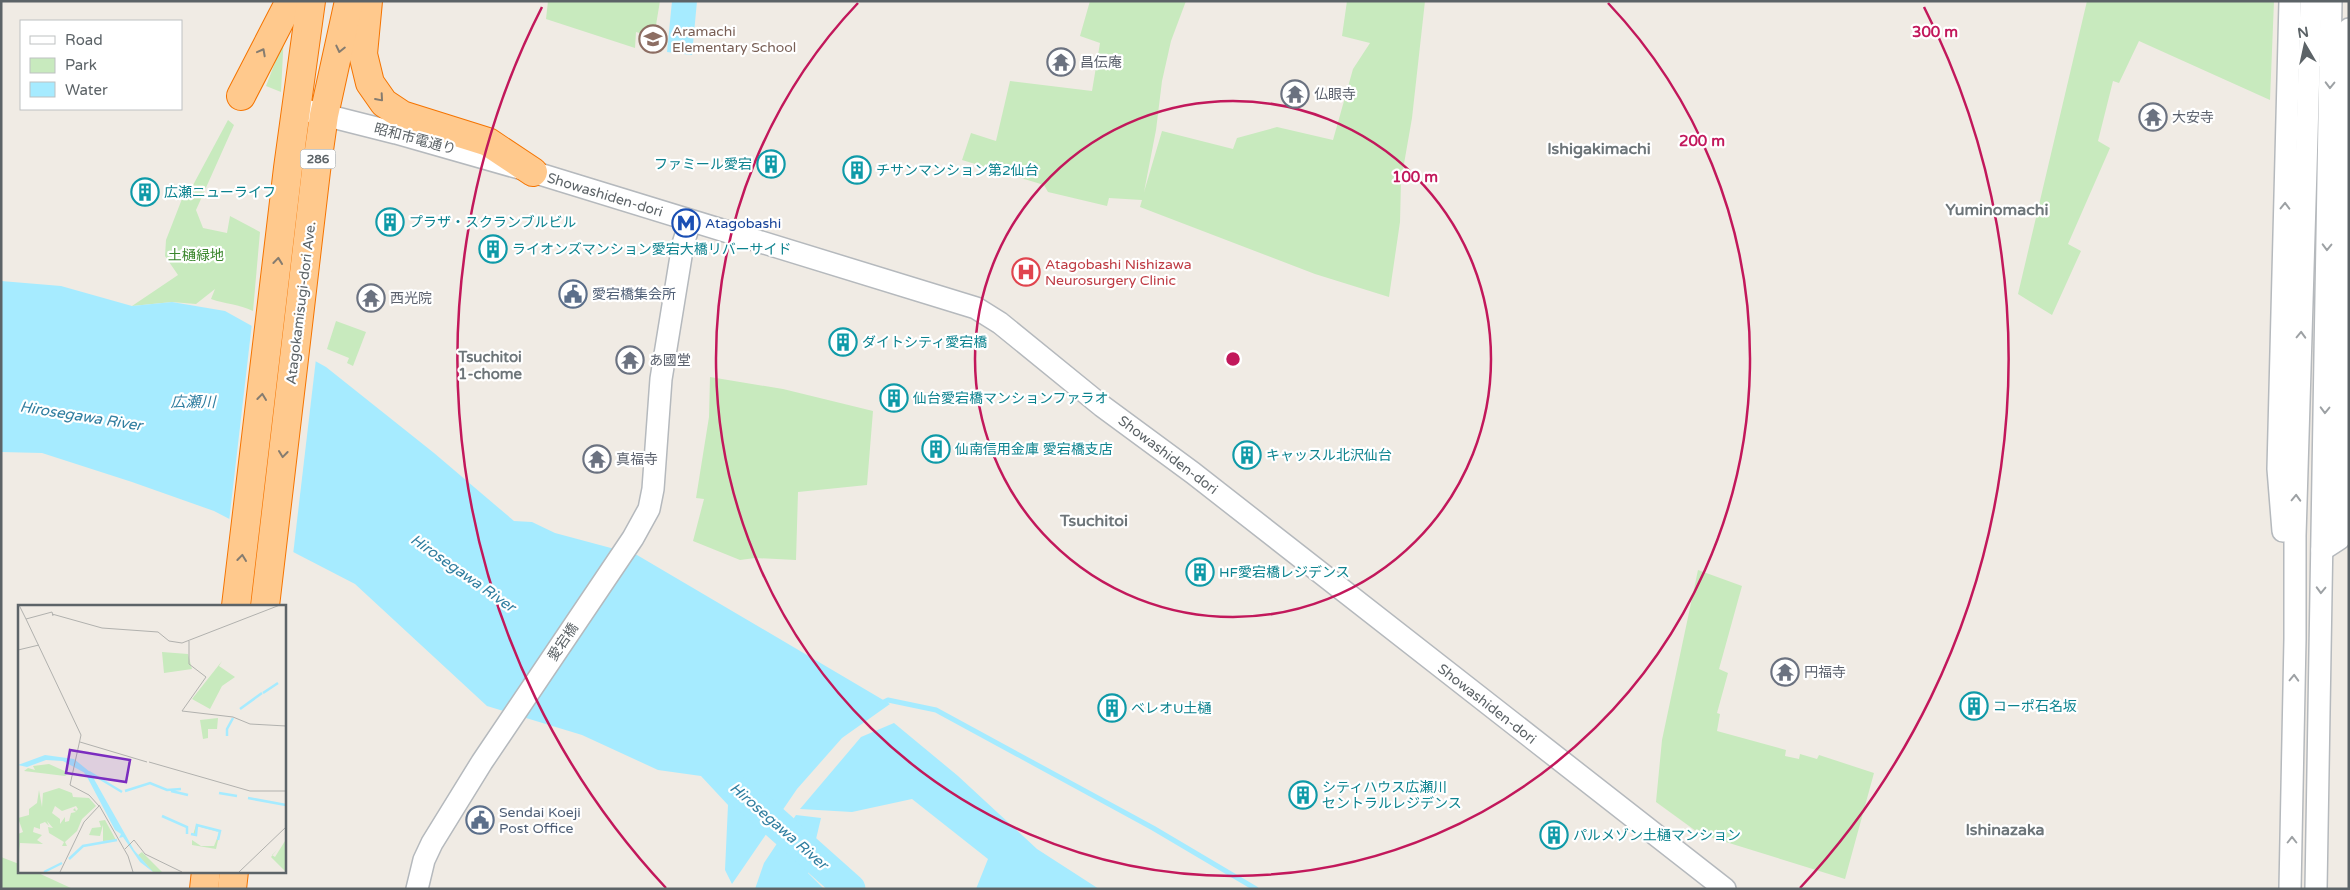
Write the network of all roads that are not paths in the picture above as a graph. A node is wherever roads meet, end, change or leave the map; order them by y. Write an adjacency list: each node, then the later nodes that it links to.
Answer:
1 (290, 1): 9 (highway, one-way to 1)
2 (311, 1): 10 (highway, Atagokamisugi-dori Ave. / 286)
3 (349, 1): 11 (highway, Atagokamisugi-dori Ave. / 286, one-way to 11)
4 (368, 1): 12 (highway, one-way to 12)
5 (2290, 1): 15 (street, one-way to 5)
6 (2311, 1): 15 (street, one-way to 6)
7 (2331, 1): 14 (street, one-way to 14)
8 (2349, 29): 14 (street)
9 (241, 96)
10 (297, 108): 11 (street, 昭和市電通り); 16 (highway, Atagokamisugi-dori Ave. / 286, one-way to 10)
11 (324, 115): 12 (street, 昭和市電通り); 17 (highway, Atagokamisugi-dori Ave. / 286, one-way to 17)
12 (532, 172): 13 (street, Showashiden-dori)
13 (690, 222): 22 (street, 愛宕橋); 23 (street, Showashiden-dori)
14 (2322, 550): 25 (street, one-way to 25)
15 (2295, 603): 24 (street, one-way to 15)
16 (236, 605)
17 (265, 605)
18 (206, 872): 20 (highway)
19 (234, 872): 21 (highway)
20 (204, 889)
21 (232, 889)
22 (417, 889)
23 (1724, 889)
24 (2290, 889)
25 (2316, 889)

